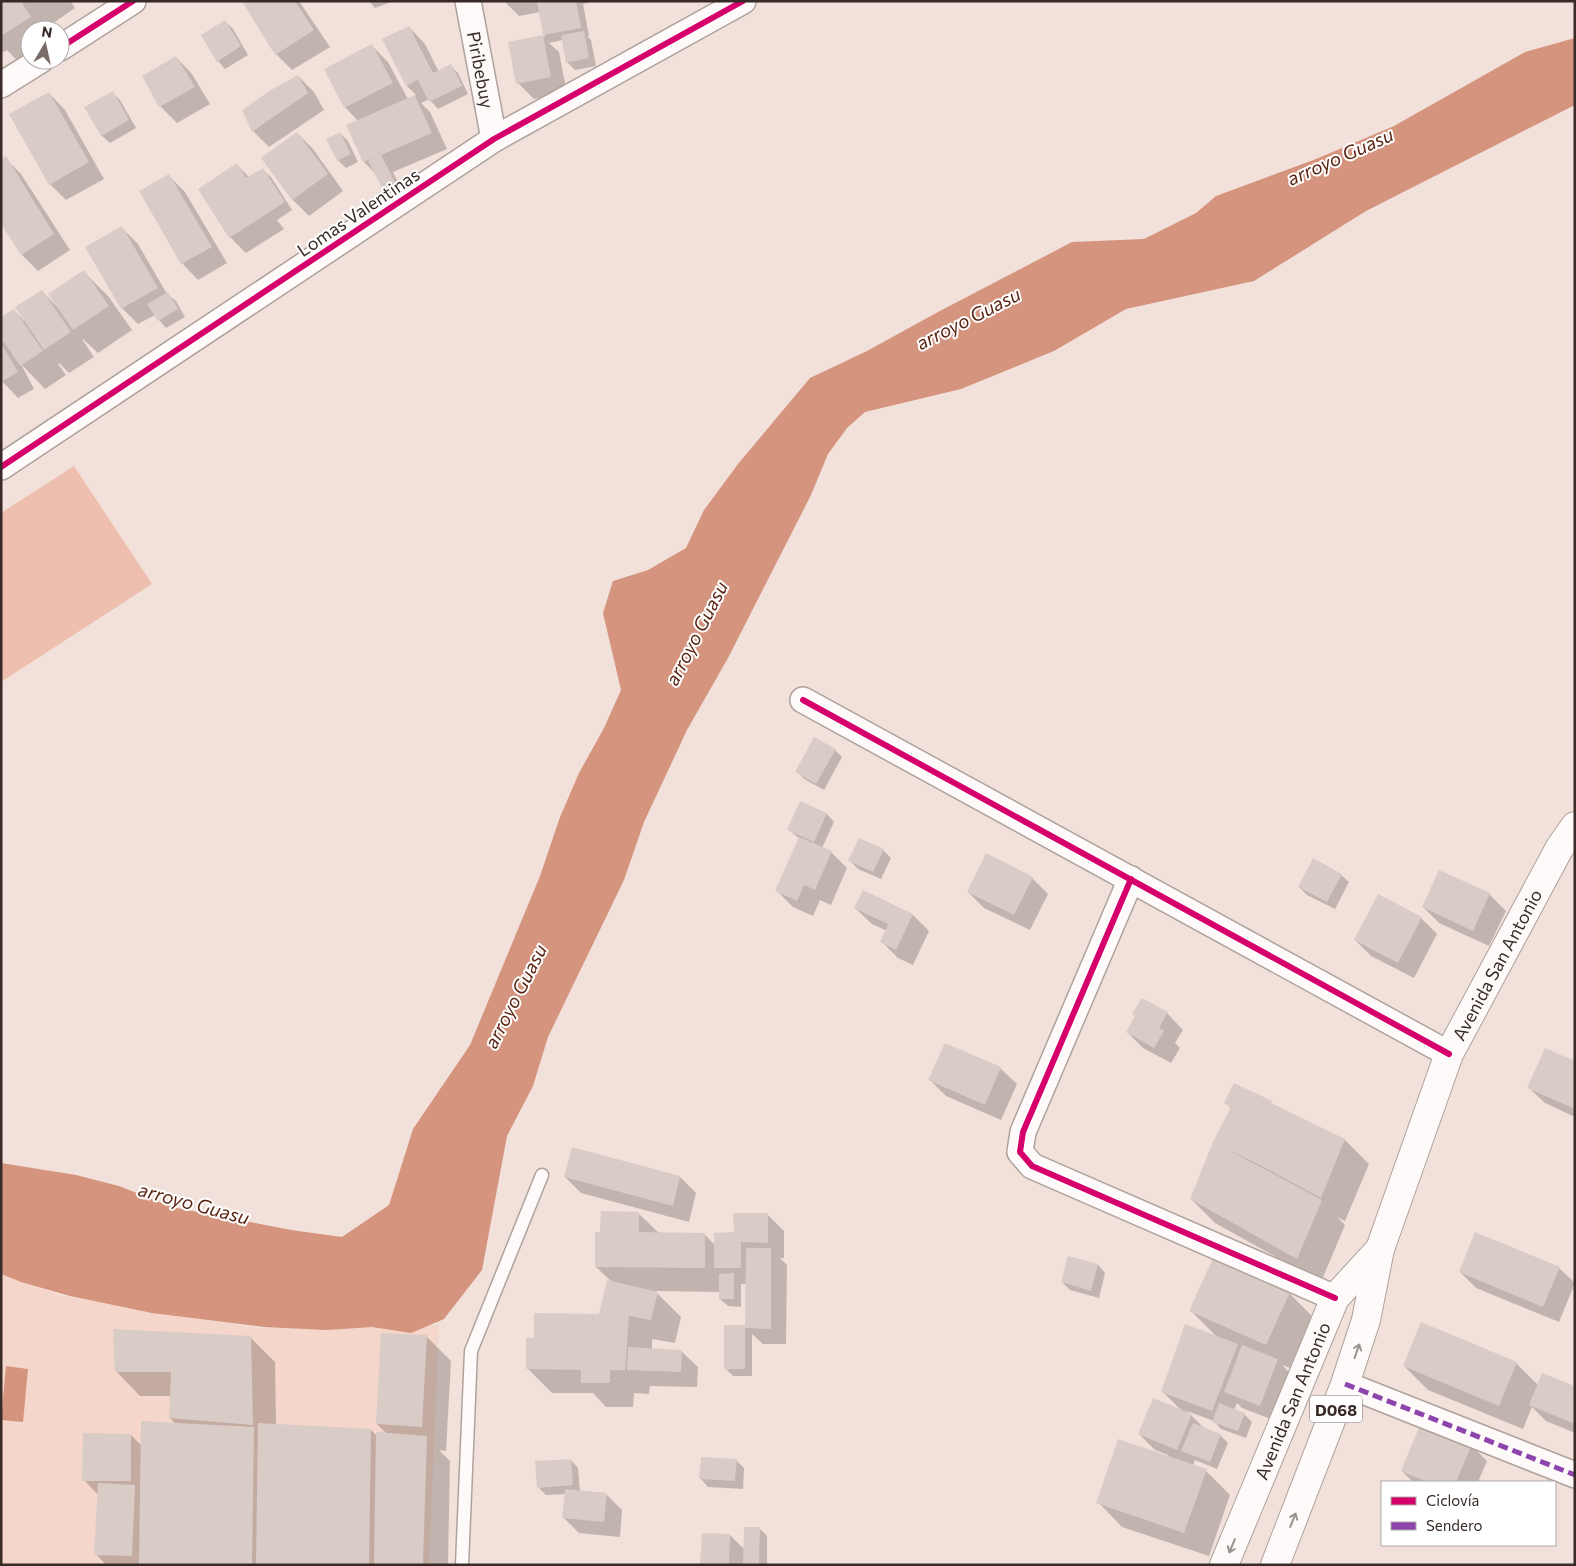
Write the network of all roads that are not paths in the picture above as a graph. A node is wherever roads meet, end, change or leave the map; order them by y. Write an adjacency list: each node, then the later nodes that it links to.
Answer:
1 (133, 1): 4 (street)
2 (468, 1): 7 (street, Piribebuy)
3 (743, 1): 7 (street, Lomas Valentinas)
4 (70, 42)
5 (25, 70): 6 (street)
6 (1, 85)
7 (494, 139): 8 (street, Lomas Valentinas)
8 (1, 467)
9 (803, 700): 11 (street)
10 (1575, 826): 12 (main road, Avenida San Antonio / D068)
11 (1131, 879): 12 (street); 15 (street)
12 (1449, 1054): 14 (main road, Avenida San Antonio / D068)
13 (542, 1175): 18 (lane)
14 (1380, 1249): 15 (main road, Avenida San Antonio / D068); 16 (main road, Avenida San Antonio / D068, one-way to 14)
15 (1335, 1298): 19 (main road, Avenida San Antonio / D068, one-way to 19)
16 (1346, 1384): 17 (street); 20 (main road, Avenida San Antonio / D068, one-way to 16)
17 (1575, 1475)
18 (462, 1565)
19 (1224, 1565)
20 (1275, 1565)

